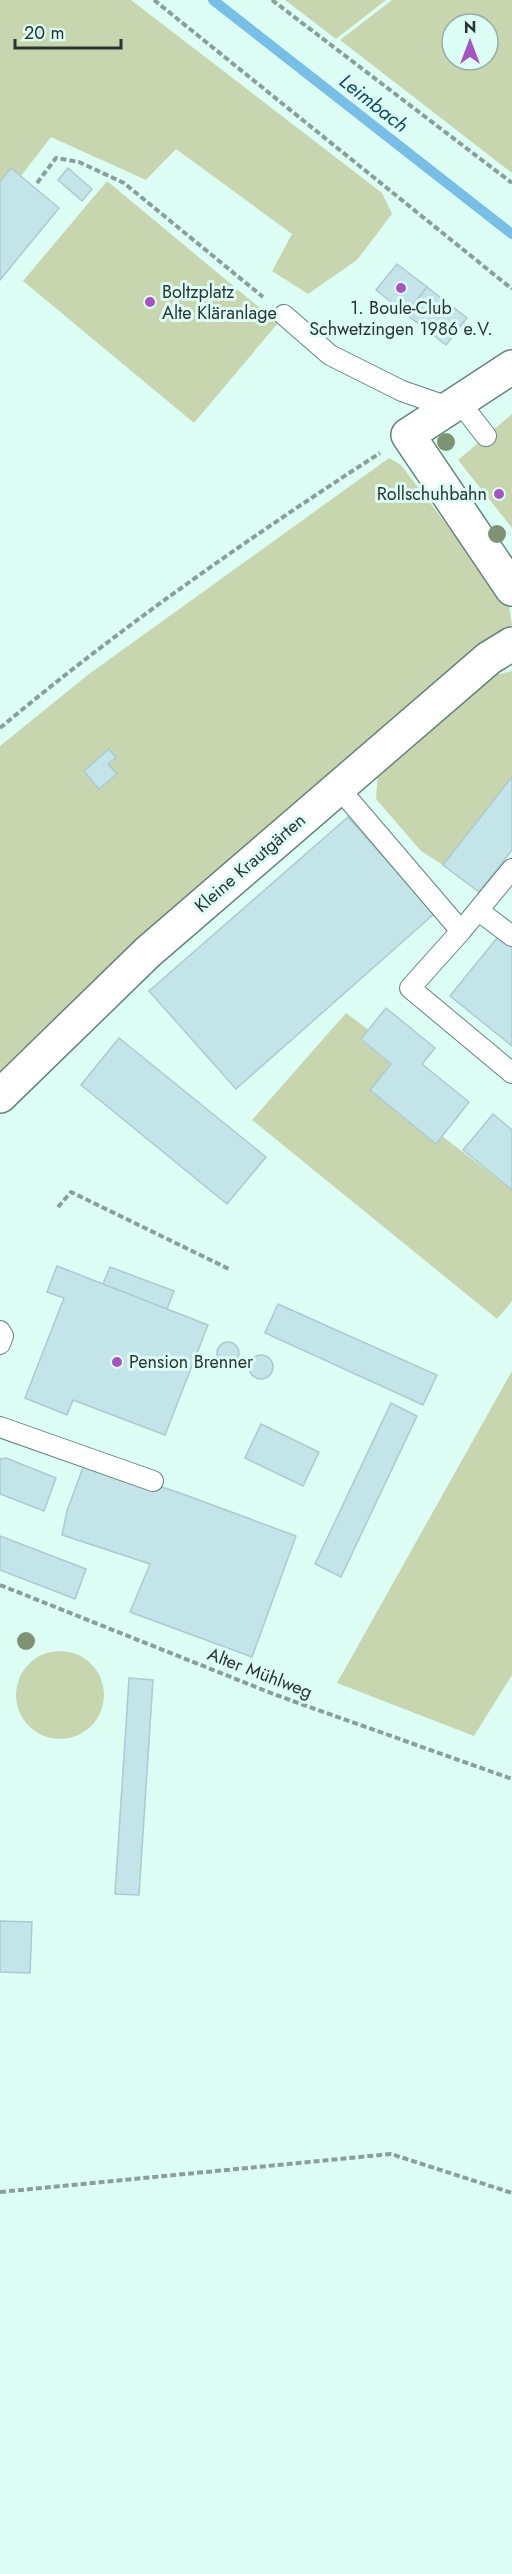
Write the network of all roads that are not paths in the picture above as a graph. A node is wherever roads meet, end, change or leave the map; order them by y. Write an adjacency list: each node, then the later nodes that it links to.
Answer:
1 (284, 315): 3 (lane)
2 (512, 367): 3 (street)
3 (453, 403): 4 (lane); 5 (street)
4 (486, 436)
5 (512, 589)
6 (512, 644): 7 (street, Kleine Krautgärten)
7 (338, 787): 10 (lane); 13 (street, Kleine Krautgärten)
8 (512, 869): 9 (lane)
9 (479, 911): 10 (lane); 11 (lane)
10 (461, 931): 12 (lane)
11 (512, 936)
12 (512, 1073)
13 (0, 1096)
14 (0, 1331): 15 (lane)
15 (0, 1344)
16 (0, 1427): 17 (lane)
17 (153, 1481)

